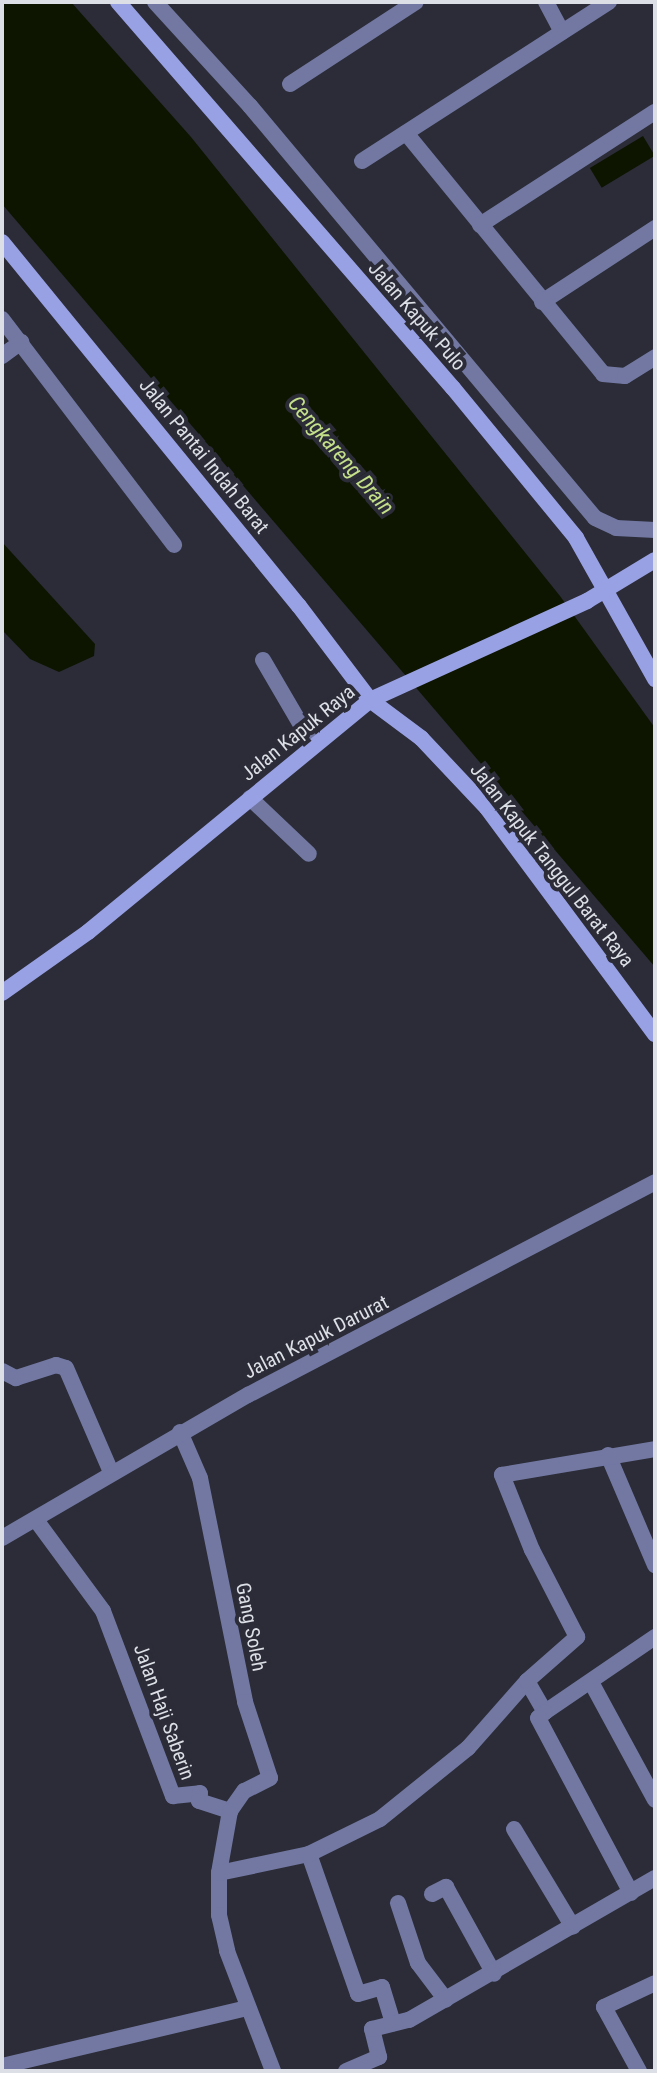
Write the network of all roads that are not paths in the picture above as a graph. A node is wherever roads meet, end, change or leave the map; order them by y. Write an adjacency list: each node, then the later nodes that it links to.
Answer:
1 (118, 2): 22 (main road, Jalan Kapuk Pulo)
2 (155, 2): 19 (street, Jalan Kapuk Pulo)
3 (416, 2): 7 (street)
4 (546, 2): 6 (street)
5 (609, 2): 6 (street)
6 (562, 32): 9 (street)
7 (290, 84)
8 (655, 112): 11 (street)
9 (406, 133): 10 (street); 11 (street)
10 (362, 161)
11 (480, 225): 14 (street)
12 (655, 228): 14 (street)
13 (2, 242): 25 (main road, Jalan Pantai Indah Barat)
14 (542, 302): 18 (street)
15 (2, 319): 16 (street)
16 (21, 342): 17 (street); 20 (street)
17 (2, 356)
18 (655, 357)
19 (655, 530)
20 (174, 545)
21 (655, 560): 22 (main road, Jalan Kapuk Raya)
22 (609, 590): 24 (main road, Jalan Kapuk Pulo); 25 (main road, Jalan Kapuk Raya)
23 (263, 660): 26 (street)
24 (655, 679)
25 (370, 700): 26 (main road, Jalan Kapuk Raya); 30 (main road, Jalan Kapuk Tanggul Barat Raya)
26 (312, 744): 27 (main road, Jalan Kapuk Raya)
27 (250, 798): 28 (street); 29 (main road, Jalan Kapuk Raya)
28 (309, 854)
29 (2, 993)
30 (655, 1034)
31 (655, 1182): 33 (street, Jalan Kapuk Darurat)
32 (2, 1371): 36 (street)
33 (180, 1432): 36 (street, Jalan Kapuk Darurat); 45 (street, Gang Soleh)
34 (655, 1449): 35 (street)
35 (608, 1455): 39 (street); 41 (street)
36 (111, 1472): 37 (street, Jalan Kapuk Darurat)
37 (36, 1520): 38 (street, Jalan Kapuk Darurat); 45 (street, Jalan Haji Saberin)
38 (2, 1538)
39 (655, 1565)
40 (655, 1637): 42 (street)
41 (527, 1681): 43 (street); 47 (street)
42 (591, 1682): 43 (street); 44 (street)
43 (545, 1712): 50 (street)
44 (655, 1800)
45 (230, 1811): 48 (street)
46 (514, 1829): 53 (street)
47 (309, 1854): 48 (street); 58 (street)
48 (219, 1873): 57 (street)
49 (655, 1878): 50 (street)
50 (631, 1893): 53 (street)
51 (432, 1894): 54 (street)
52 (398, 1903): 56 (street)
53 (573, 1927): 54 (street)
54 (494, 1974): 56 (street)
55 (655, 1983): 63 (street)
56 (446, 2000): 58 (street)
57 (248, 2008): 60 (street); 61 (street)
58 (393, 2023): 59 (street)
59 (380, 2064): 62 (street)
60 (2, 2066)
61 (273, 2071)
62 (346, 2071)
63 (639, 2071)

